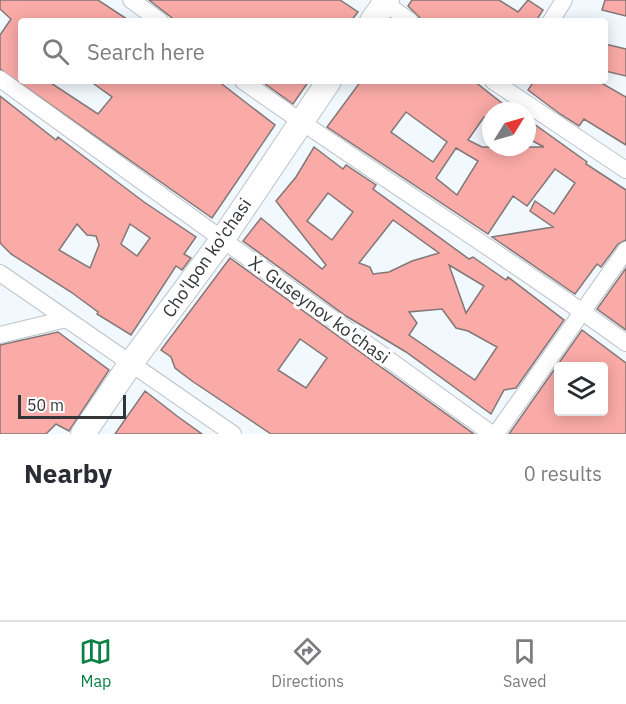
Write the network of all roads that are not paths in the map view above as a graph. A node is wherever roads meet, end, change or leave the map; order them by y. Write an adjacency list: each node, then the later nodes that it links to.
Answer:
1 (131, 0): 4 (street)
2 (564, 0): 6 (street)
3 (381, 6): 5 (street)
4 (156, 18)
5 (404, 18)
6 (553, 18)
7 (0, 79): 13 (street, X. Guseynov ko'chasi)
8 (247, 84): 11 (street)
9 (327, 84): 11 (street, Cho'lpon ko'chasi)
10 (504, 84): 12 (street)
11 (300, 122): 13 (street, Cho'lpon ko'chasi); 16 (street)
12 (626, 170)
13 (222, 240): 20 (street, Cho'lpon ko'chasi); 23 (street, X. Guseynov ko'chasi)
14 (626, 250): 16 (street)
15 (0, 273): 17 (street)
16 (582, 311): 19 (street); 23 (street)
17 (66, 319): 18 (street); 20 (street)
18 (0, 335)
19 (626, 343)
20 (131, 363): 21 (street, Cho'lpon ko'chasi); 22 (street)
21 (83, 434)
22 (233, 434)
23 (494, 434)

